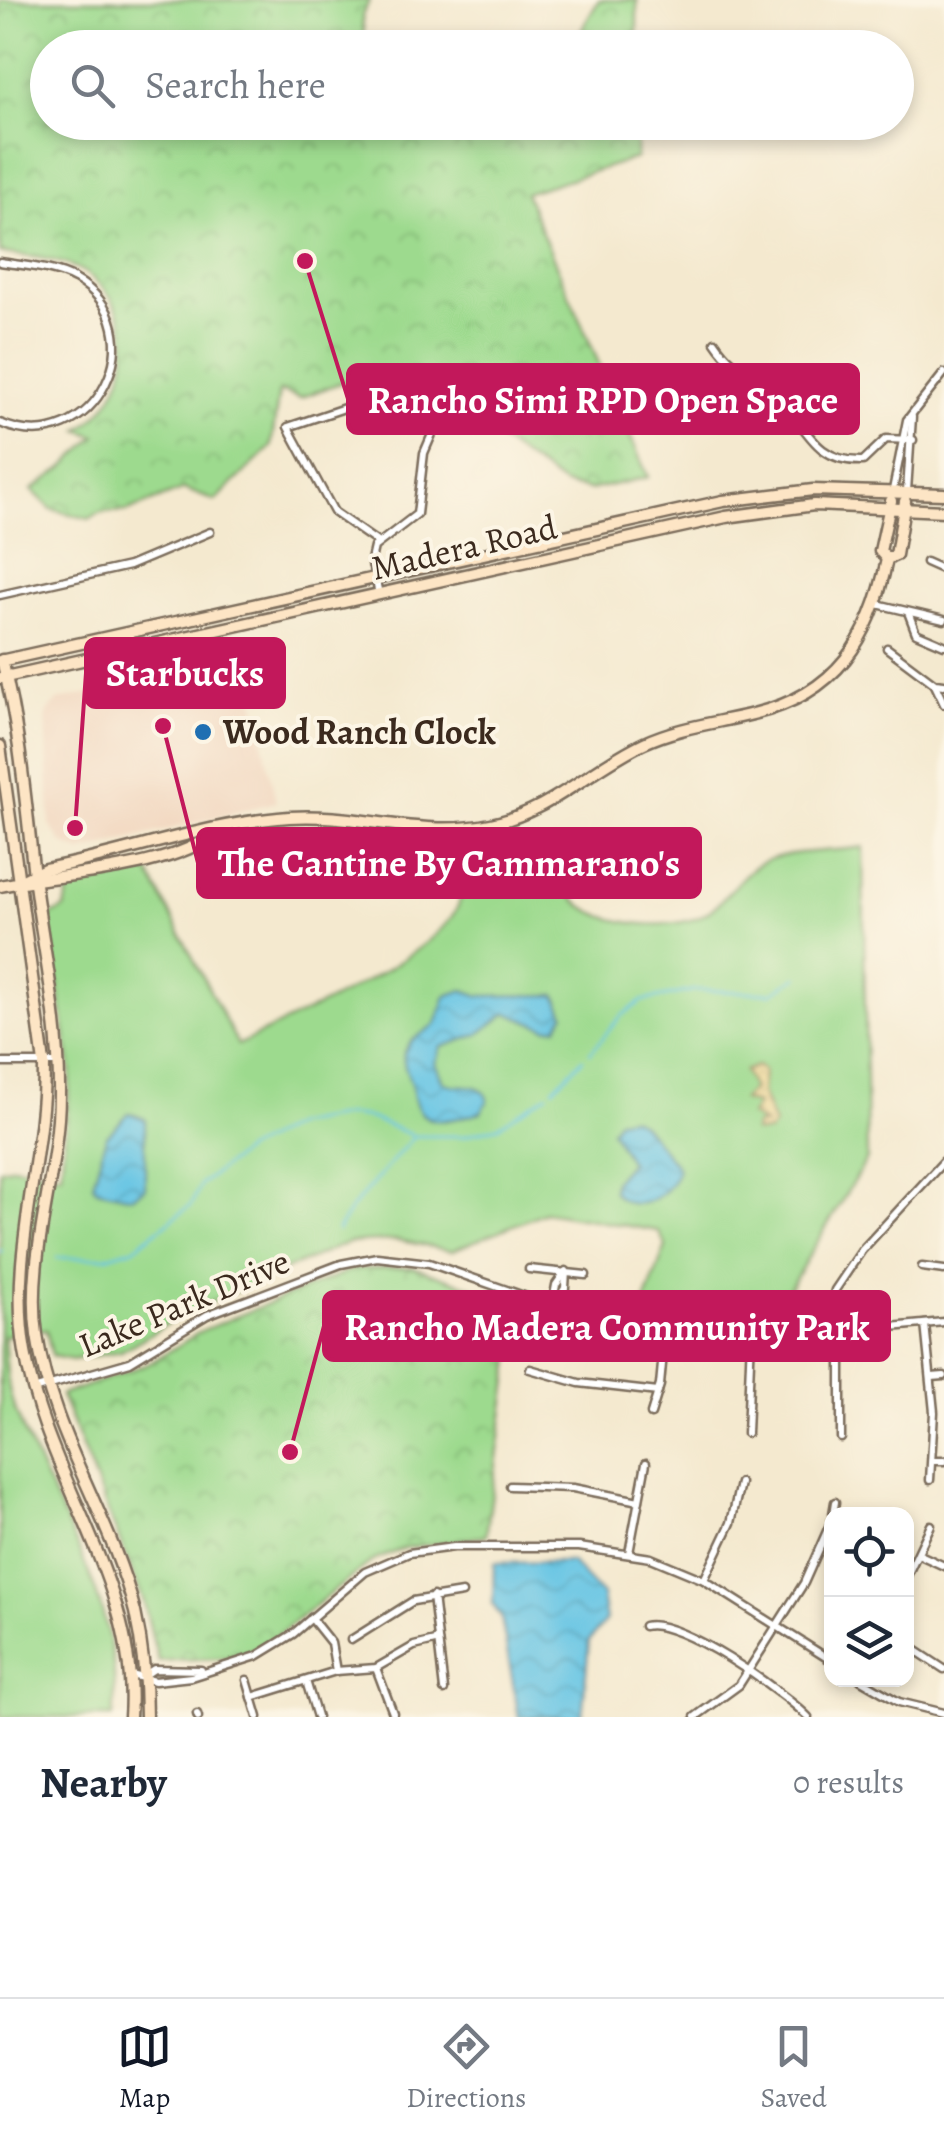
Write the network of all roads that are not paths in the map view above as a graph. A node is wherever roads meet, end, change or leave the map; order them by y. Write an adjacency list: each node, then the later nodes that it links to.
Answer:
1 (0, 262): 5 (street)
2 (715, 342): 6 (street)
3 (944, 373): 4 (street)
4 (912, 417): 6 (street); 7 (street)
5 (0, 423)
6 (902, 438): 7 (street); 8 (street)
7 (913, 440): 9 (street)
8 (893, 490): 9 (main road, Madera Road); 11 (main road); 19 (main road, Madera Road)
9 (906, 491): 10 (main road, Madera Road); 12 (main road)
10 (944, 494)
11 (890, 505): 12 (main road, Madera Road); 16 (main road); 21 (main road, Madera Road)
12 (904, 507): 13 (main road, Madera Road); 16 (main road)
13 (944, 510)
14 (210, 532): 20 (street)
15 (377, 542): 15 (street); 19 (street)
16 (886, 559): 22 (main road)
17 (926, 562): 18 (street)
18 (944, 570)
19 (376, 580): 21 (street); 27 (main road, Madera Road)
20 (0, 595)
21 (379, 595): 28 (main road, Madera Road)
22 (877, 604): 23 (street); 33 (main road)
23 (908, 612): 24 (street); 25 (street)
24 (944, 620)
25 (944, 644)
26 (887, 648): 29 (street)
27 (1, 657): 28 (main road)
28 (3, 677): 33 (main road)
29 (934, 684): 30 (street); 31 (street)
30 (944, 685)
31 (944, 704)
32 (0, 746): 34 (main road)
33 (35, 877): 34 (main road); 38 (main road)
34 (19, 882): 35 (main road); 37 (main road)
35 (0, 886)
36 (0, 1063): 37 (street)
37 (44, 1063): 38 (street); 55 (main road)
38 (58, 1063): 54 (main road)
39 (944, 1161): 49 (street)
40 (922, 1267): 42 (street)
41 (529, 1269): 43 (street)
42 (944, 1270)
43 (566, 1272): 44 (street); 45 (street)
44 (586, 1275)
45 (552, 1307): 48 (street, Lake Park Drive); 54 (street, Lake Park Drive)
46 (944, 1322): 47 (street, Lake Park Drive)
47 (926, 1324): 49 (street, Lake Park Drive); 53 (street)
48 (665, 1333): 50 (street, Lake Park Drive); 56 (street)
49 (837, 1333): 50 (street, Lake Park Drive); 59 (street)
50 (750, 1336): 58 (street)
51 (530, 1370): 56 (street)
52 (944, 1376): 53 (street)
53 (932, 1377): 61 (street)
54 (46, 1385): 55 (street, Lake Park Drive); 90 (main road)
55 (32, 1391): 89 (main road)
56 (658, 1392): 57 (street)
57 (652, 1414)
58 (746, 1433)
59 (841, 1438)
60 (944, 1460): 61 (street)
61 (934, 1461): 63 (street)
62 (646, 1463): 66 (street)
63 (930, 1480)
64 (740, 1483): 75 (street)
65 (510, 1486): 66 (street)
66 (640, 1500): 71 (street)
67 (835, 1502): 68 (street)
68 (834, 1507)
69 (931, 1525): 72 (street)
70 (824, 1536): 79 (street)
71 (630, 1552): 75 (street); 78 (street)
72 (918, 1554): 73 (street); 74 (street)
73 (914, 1562)
74 (944, 1566)
75 (704, 1580): 79 (street)
76 (462, 1592): 77 (street)
77 (433, 1596): 81 (street); 82 (street)
78 (311, 1618): 87 (street); 90 (street)
79 (775, 1625): 84 (street); 88 (street)
80 (644, 1626): 88 (street)
81 (351, 1640)
82 (435, 1641): 85 (street); 94 (street)
83 (914, 1649): 86 (street)
84 (824, 1655)
85 (376, 1668): 87 (street); 96 (street)
86 (944, 1670)
87 (336, 1671): 92 (street)
88 (747, 1674): 102 (street); 103 (street)
89 (130, 1675): 90 (street); 98 (main road)
90 (145, 1676): 99 (main road)
91 (248, 1680): 95 (street)
92 (306, 1681): 95 (street); 101 (street)
93 (875, 1687): 97 (street)
94 (444, 1690)
95 (252, 1697): 100 (street)
96 (393, 1713)
97 (944, 1713)
98 (130, 1717)
99 (146, 1717)
100 (258, 1717)
101 (317, 1717)
102 (695, 1717)
103 (808, 1717)

